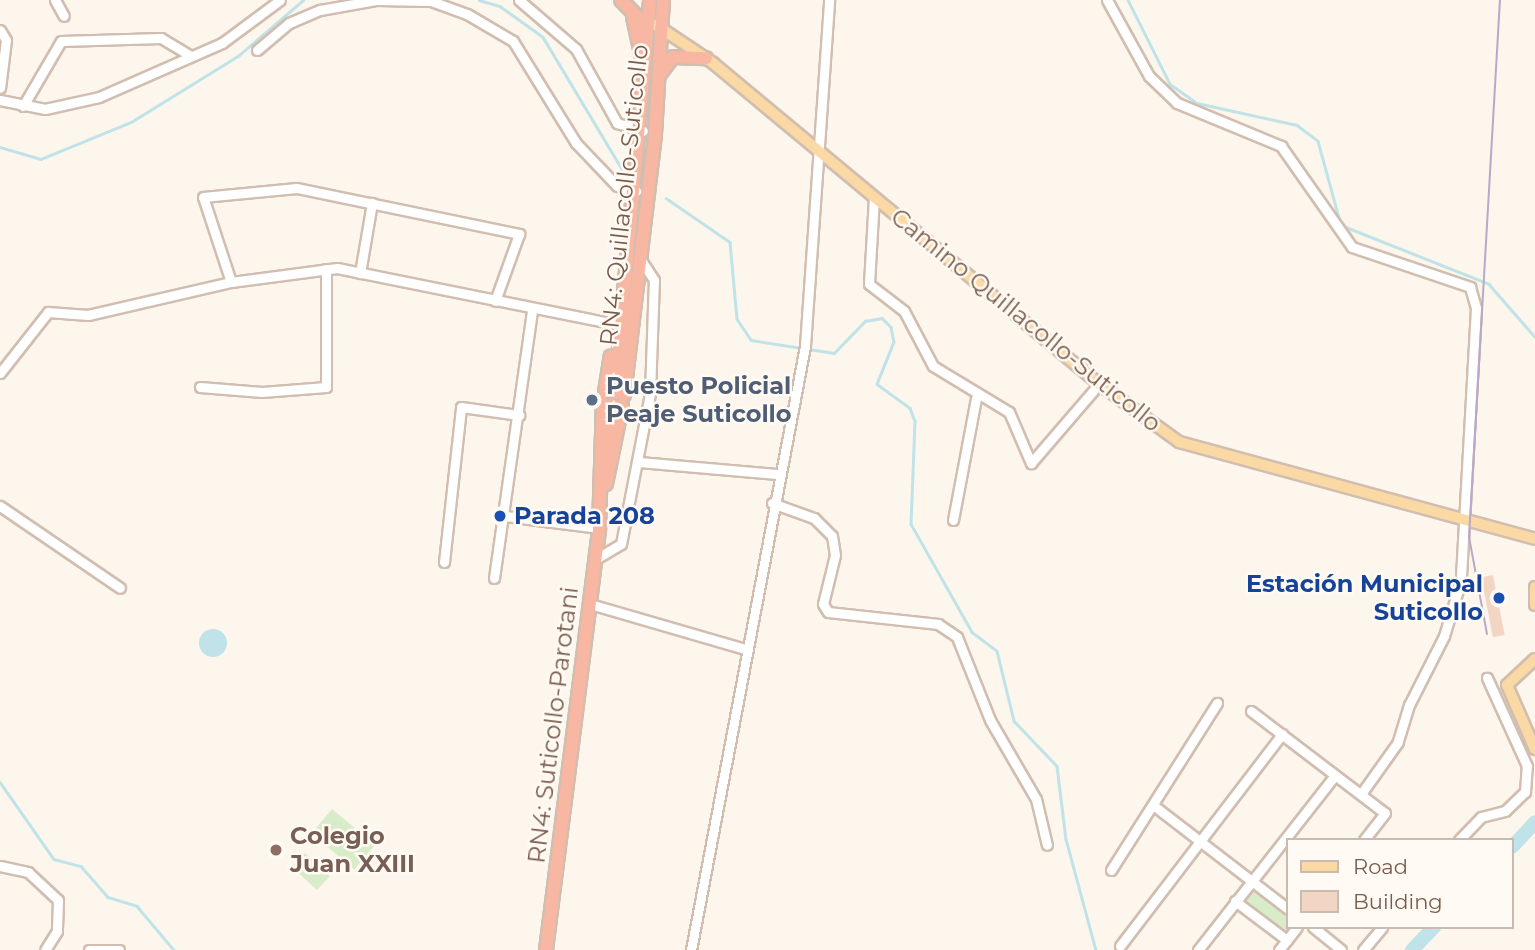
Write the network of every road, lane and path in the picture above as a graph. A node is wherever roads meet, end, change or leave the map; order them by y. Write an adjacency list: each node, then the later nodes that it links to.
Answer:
1 (55, 0): 9 (street)
2 (279, 0): 14 (street)
3 (519, 0): 21 (street)
4 (621, 0): 10 (highway)
5 (650, 0): 11 (highway, RN4: Quillacollo-Suticollo)
6 (663, 0): 11 (highway, RN4: Quillacollo-Suticollo)
7 (829, 0): 22 (street)
8 (1108, 0): 46 (street)
9 (64, 16)
10 (633, 17): 11 (highway); 17 (highway)
11 (656, 25): 15 (main road, Camino Quillacollo-Suticollo); 16 (highway, RN4: Quillacollo-Suticollo); 17 (highway, RN4: Quillacollo-Suticollo)
12 (0, 30): 18 (street)
13 (257, 50): 23 (street)
14 (188, 55): 20 (street); 20 (street)
15 (706, 58): 16 (highway); 22 (main road, Camino Quillacollo-Suticollo)
16 (660, 74): 26 (highway, RN4: Quillacollo-Suticollo)
17 (647, 84): 21 (highway, RN4: Quillacollo-Suticollo)
18 (0, 88)
19 (0, 100): 20 (street)
20 (23, 106)
21 (643, 131): 23 (highway, RN4: Quillacollo-Suticollo)
22 (819, 153): 24 (main road, Camino Quillacollo-Suticollo); 40 (street)
23 (636, 191): 32 (highway, RN4: Quillacollo-Suticollo)
24 (874, 197): 34 (main road, Camino Quillacollo-Suticollo); 36 (street)
25 (372, 203): 28 (street); 29 (street); 30 (street)
26 (639, 257): 37 (highway, RN4: Quillacollo-Suticollo); 39 (street)
27 (326, 270): 28 (street); 29 (street); 35 (street)
28 (360, 273): 30 (street)
29 (231, 282): 33 (street)
30 (495, 301): 31 (street)
31 (532, 310): 32 (street); 38 (street)
32 (619, 325): 37 (highway, RN4: Quillacollo-Suticollo)
33 (0, 373)
34 (1099, 384): 36 (street); 46 (main road, Camino Quillacollo-Suticollo)
35 (200, 387)
36 (976, 398): 45 (street)
37 (614, 399): 42 (highway, RN4: Suticollo-Parotani); 42 (highway, RN4: Suticollo-Parotani)
38 (519, 415): 44 (street); 50 (street)
39 (639, 462): 40 (street); 49 (street)
40 (776, 474): 41 (street)
41 (772, 503): 56 (street); 69 (street)
42 (601, 504): 47 (highway, RN4: Suticollo-Parotani)
43 (0, 506): 53 (street)
44 (505, 516): 47 (street); 51 (street)
45 (953, 520)
46 (1463, 520): 48 (main road, Camino Quillacollo-Suticollo); 64 (street)
47 (599, 528): 49 (highway, RN4: Suticollo-Parotani)
48 (1535, 539)
49 (594, 561): 54 (highway, RN4: Suticollo-Parotani)
50 (444, 562)
51 (494, 578)
52 (1535, 587): 55 (main road)
53 (120, 588)
54 (590, 604): 56 (street); 83 (highway, RN4: Suticollo-Parotani)
55 (1535, 605)
56 (745, 649): 84 (street)
57 (1535, 659): 62 (main road)
58 (1487, 678): 67 (street)
59 (1217, 703): 65 (street)
60 (1251, 711): 61 (street)
61 (1282, 734): 63 (street); 68 (street)
62 (1535, 749)
63 (1335, 775): 64 (street); 72 (street)
64 (1361, 794): 66 (street)
65 (1153, 805): 68 (street); 71 (street)
66 (1366, 838)
67 (1460, 838)
68 (1199, 841): 72 (street); 79 (street)
69 (1047, 845)
70 (0, 866): 80 (street)
71 (1111, 870)
72 (1251, 881): 73 (street); 74 (street)
73 (1235, 901): 78 (street); 85 (street)
74 (1286, 907)
75 (1295, 929): 78 (street)
76 (1315, 929): 87 (street)
77 (1380, 929): 88 (street)
78 (1287, 940): 86 (street)
79 (1120, 946)
80 (45, 950)
81 (89, 950): 82 (street)
82 (119, 950)
83 (546, 950)
84 (691, 950)
85 (1198, 950)
86 (1279, 950)
87 (1342, 950)
88 (1363, 950)

